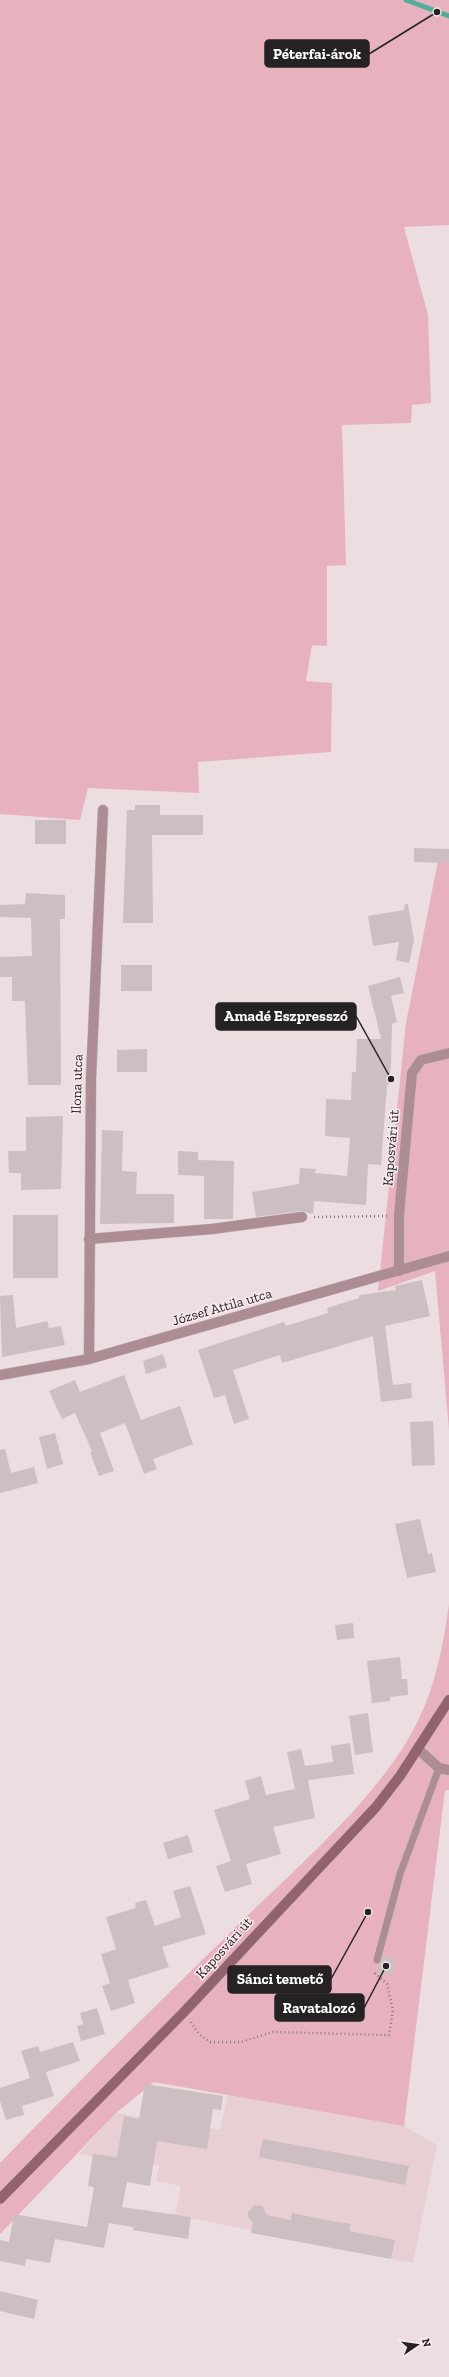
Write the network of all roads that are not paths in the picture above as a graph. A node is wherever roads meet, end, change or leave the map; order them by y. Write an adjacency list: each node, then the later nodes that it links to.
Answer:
1 (103, 810): 4 (street, Ilona utca)
2 (449, 1053): 6 (street, Kaposvári út)
3 (302, 1217): 4 (street)
4 (89, 1239): 7 (street, Ilona utca)
5 (449, 1256): 6 (street, József Attila utca)
6 (399, 1271): 7 (street, József Attila utca)
7 (89, 1359): 8 (street, József Attila utca)
8 (0, 1375)
9 (449, 1700): 10 (street, Kaposvári út)
10 (418, 1749): 11 (street); 13 (street, Kaposvári út)
11 (444, 1769): 12 (lane)
12 (377, 1960)
13 (0, 2200)

